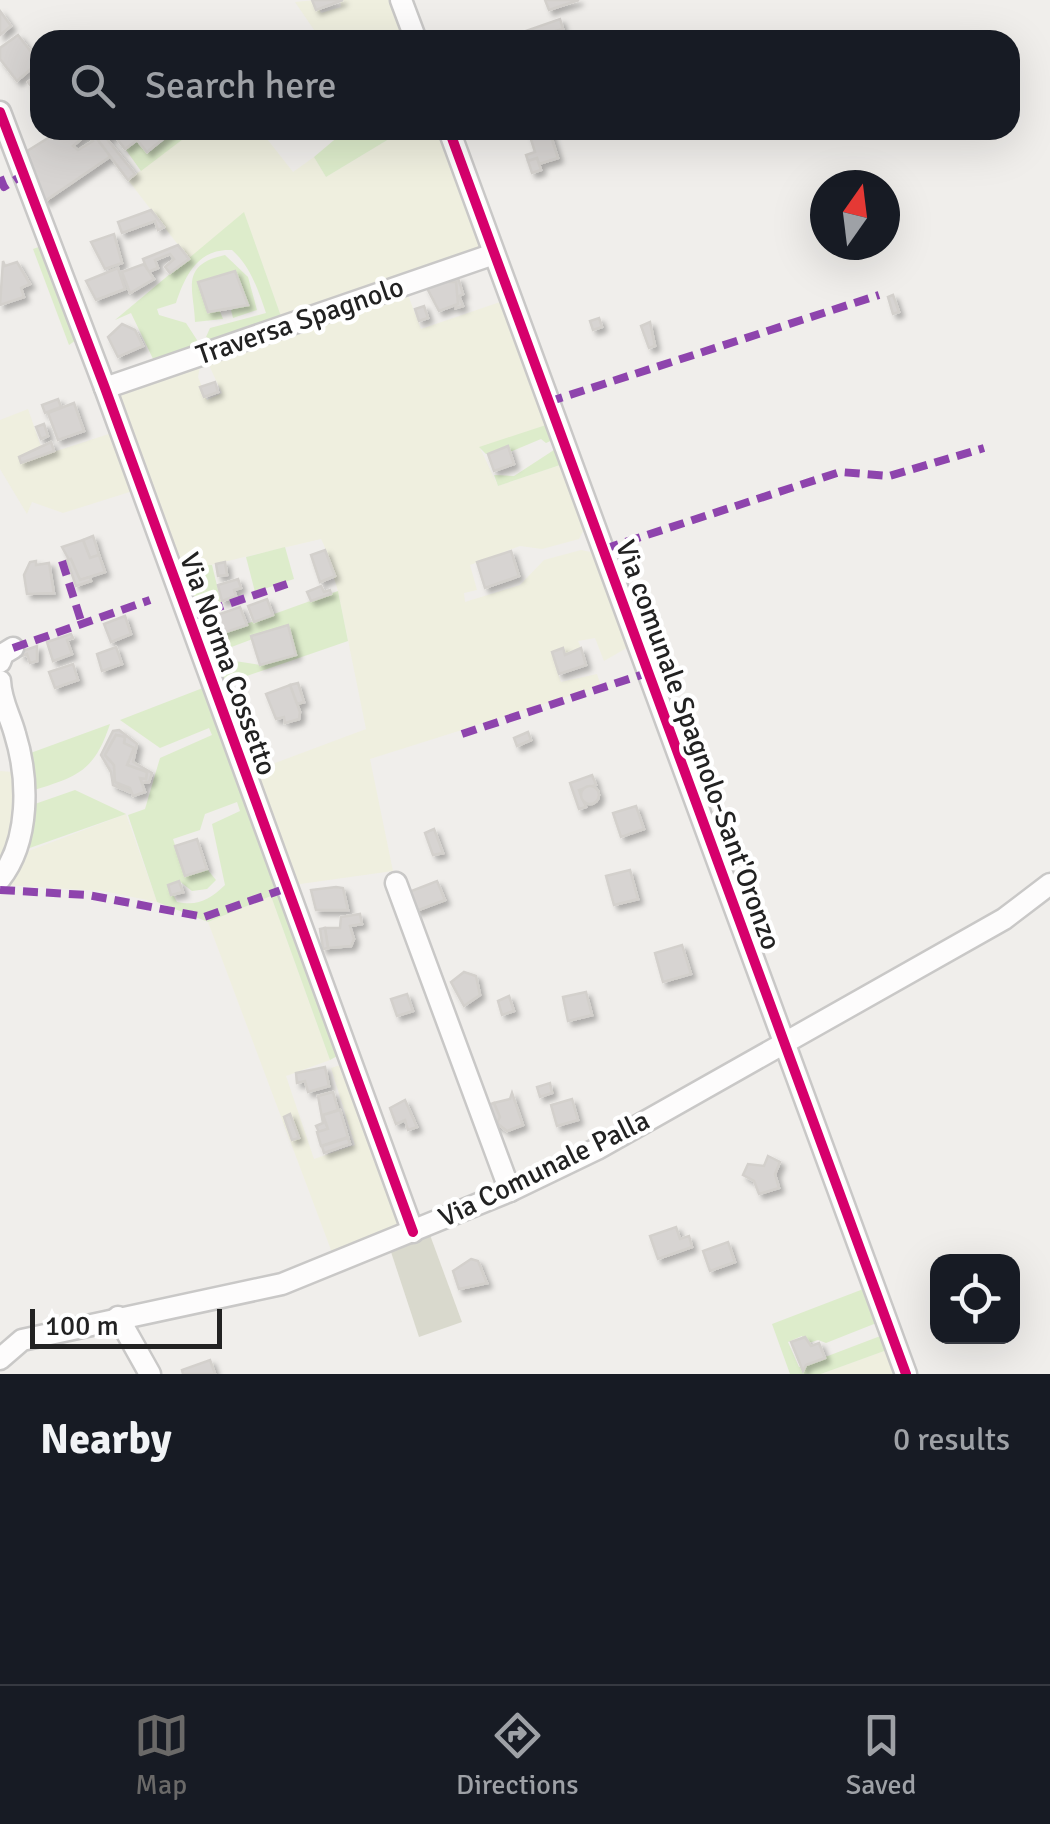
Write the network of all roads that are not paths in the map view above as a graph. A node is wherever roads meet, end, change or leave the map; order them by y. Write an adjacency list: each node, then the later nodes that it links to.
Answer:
1 (401, 0): 2 (street)
2 (412, 30)
3 (0, 112): 6 (street, Via Norma Cossetto)
4 (452, 140): 5 (street, Via comunale Spagnolo-Sant'Oronzo)
5 (494, 254): 6 (street, Traversa Spagnolo); 11 (street, Via comunale Spagnolo-Sant'Oronzo)
6 (106, 388): 13 (street, Via Norma Cossetto)
7 (0, 681): 8 (street)
8 (0, 878)
9 (396, 883): 12 (street)
10 (1050, 884): 11 (street, Via Comunale Palla)
11 (780, 1042): 12 (street, Via Comunale Palla); 17 (street, Via comunale Spagnolo-Sant'Oronzo)
12 (510, 1191): 13 (street, Via Comunale Palla)
13 (412, 1232): 14 (street, Via Comunale Palla)
14 (118, 1318): 15 (street, Via Comunale Palla); 16 (street)
15 (0, 1359)
16 (150, 1374)
17 (906, 1374)

